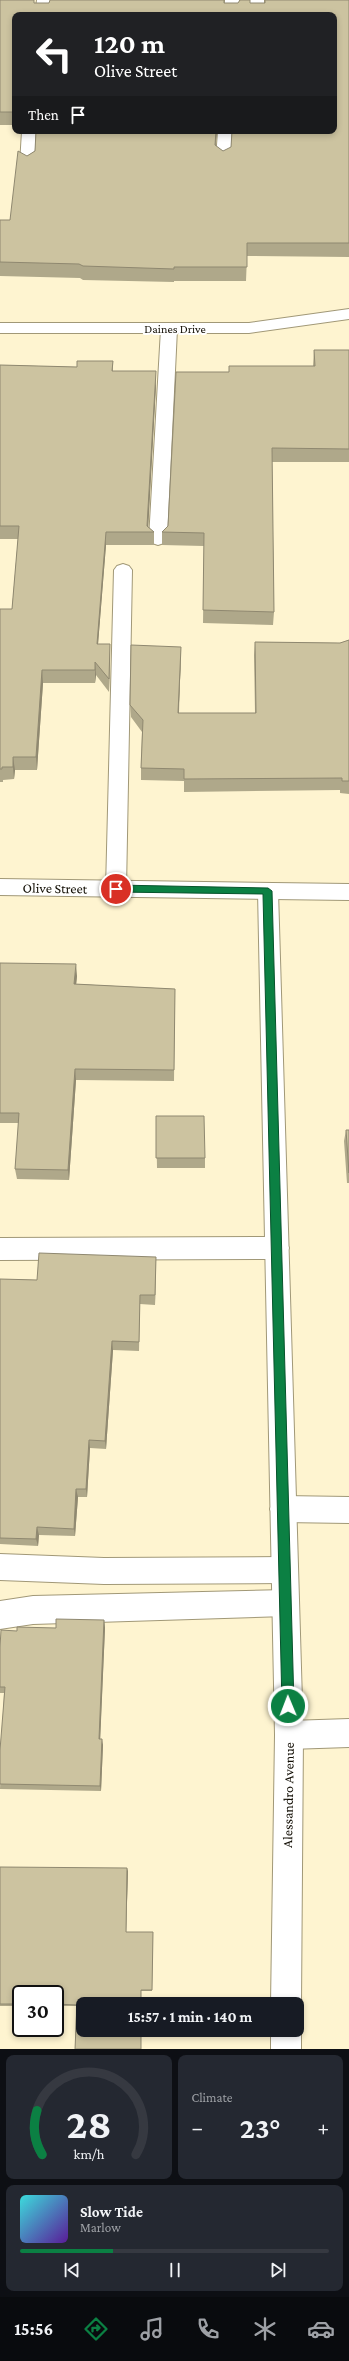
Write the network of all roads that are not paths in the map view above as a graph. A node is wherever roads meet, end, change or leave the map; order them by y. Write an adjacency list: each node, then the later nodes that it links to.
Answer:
1 (44, 0): 4 (street)
2 (232, 0): 5 (street)
3 (257, 0): 6 (street)
4 (42, 12)
5 (231, 12)
6 (257, 12)
7 (29, 134): 10 (street)
8 (225, 134): 9 (street)
9 (223, 159)
10 (27, 164)
11 (349, 314): 13 (street, Daines Drive)
12 (0, 328): 13 (street, Daines Drive)
13 (169, 329): 14 (street)
14 (158, 539)
15 (123, 570): 17 (street)
16 (0, 887): 17 (street, Olive Street)
17 (116, 889): 18 (street, Olive Street)
18 (268, 891): 19 (street, Olive Street); 20 (street, Alessandro Avenue)
19 (349, 892)
20 (277, 1248): 21 (street); 22 (street, Alessandro Avenue)
21 (0, 1249)
22 (283, 1510): 23 (street); 25 (street, Alessandro Avenue)
23 (349, 1510)
24 (0, 1567): 25 (street)
25 (284, 1570): 26 (street, Alessandro Avenue)
26 (286, 1603): 27 (street); 29 (street, Alessandro Avenue)
27 (0, 1615)
28 (349, 1733): 29 (street)
29 (289, 1735): 30 (street, Alessandro Avenue)
30 (286, 1997)
31 (286, 2037): 32 (street)
32 (286, 2049)

